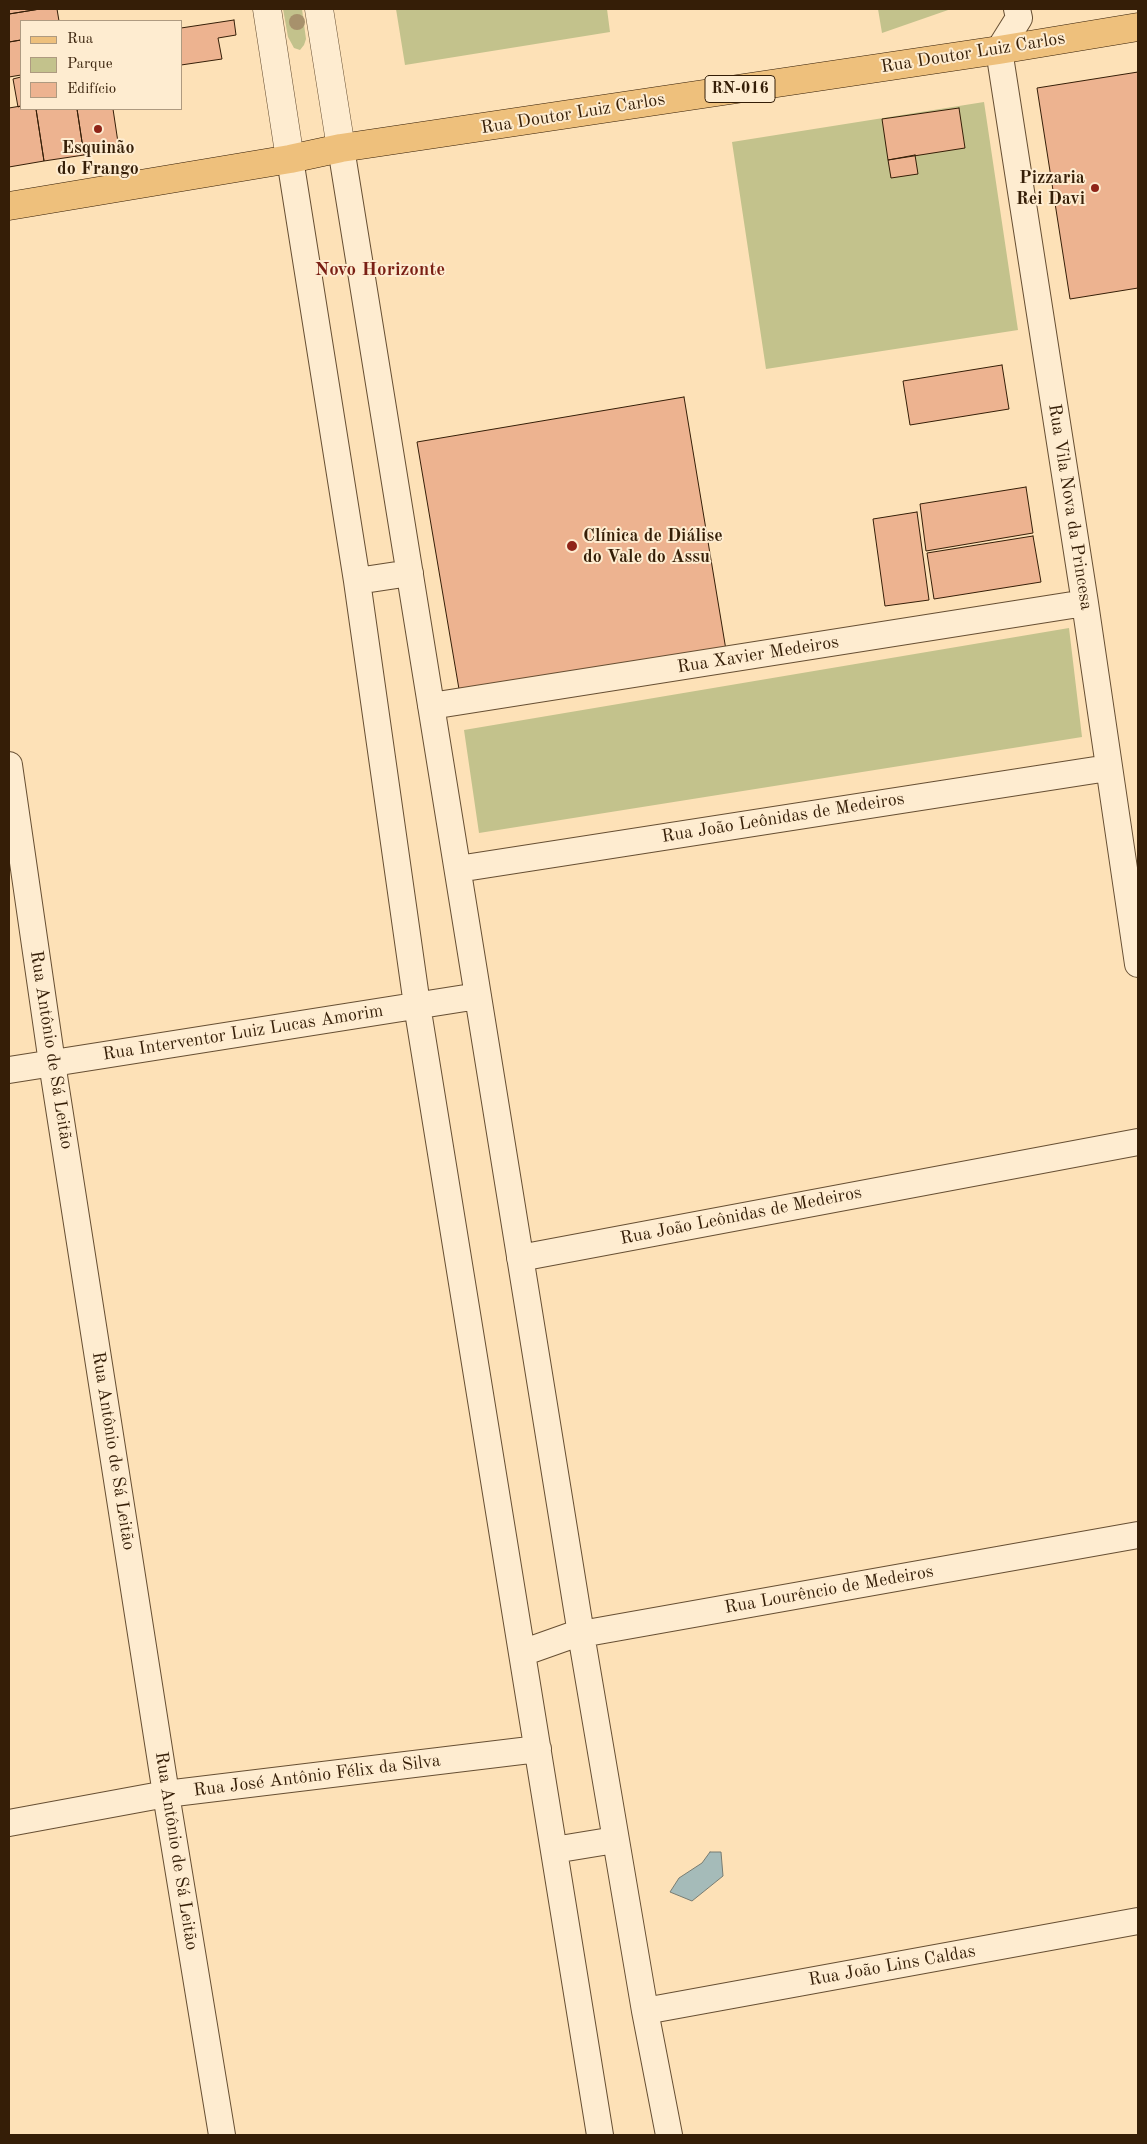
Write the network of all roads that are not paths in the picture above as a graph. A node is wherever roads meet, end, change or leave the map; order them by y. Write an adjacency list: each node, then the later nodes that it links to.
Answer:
1 (267, 9): 7 (street)
2 (319, 9): 6 (street)
3 (1018, 9): 5 (street)
4 (1138, 26): 5 (main road, Rua Doutor Luiz Carlos / RN-016)
5 (998, 50): 6 (main road, Rua Doutor Luiz Carlos / RN-016); 11 (street, Rua Vila Nova da Princesa)
6 (341, 148): 7 (main road, Rua Doutor Luiz Carlos / RN-016); 9 (street)
7 (290, 159): 8 (main road, Rua Doutor Luiz Carlos / RN-016); 10 (street)
8 (9, 206)
9 (410, 573): 10 (street); 12 (street)
10 (357, 582): 18 (street)
11 (1085, 603): 12 (street, Rua Xavier Medeiros); 14 (street, Rua Vila Nova da Princesa)
12 (431, 706): 15 (street)
13 (9, 765): 19 (street, Rua Antônio de Sá Leitão)
14 (1108, 768): 15 (street, Rua João Leônidas de Medeiros); 16 (street, Rua Vila Nova da Princesa)
15 (458, 869): 17 (street)
16 (1138, 964)
17 (478, 996): 18 (street, Rua Interventor Luiz Lucas Amorim); 22 (street)
18 (417, 1005): 19 (street, Rua Interventor Luiz Lucas Amorim); 25 (street)
19 (52, 1063): 20 (street, Rua Interventor Luiz Lucas Amorim); 27 (street, Rua Antônio de Sá Leitão)
20 (9, 1070)
21 (1138, 1142): 22 (street, Rua João Leônidas de Medeiros)
22 (520, 1258): 24 (street)
23 (1138, 1536): 24 (street, Rua Lourêncio de Medeiros)
24 (581, 1634): 25 (street, Rua Lourêncio de Medeiros); 29 (street)
25 (522, 1653): 26 (street)
26 (538, 1749): 27 (street, Rua José Antônio Félix da Silva); 30 (street)
27 (166, 1794): 28 (street, Rua José Antônio Félix da Silva); 33 (street, Rua Antônio de Sá Leitão)
28 (9, 1823)
29 (615, 1840): 30 (street); 32 (street)
30 (554, 1850): 34 (street)
31 (1138, 1921): 32 (street, Rua João Lins Caldas)
32 (645, 2011): 35 (street)
33 (222, 2135)
34 (600, 2135)
35 (669, 2135)

